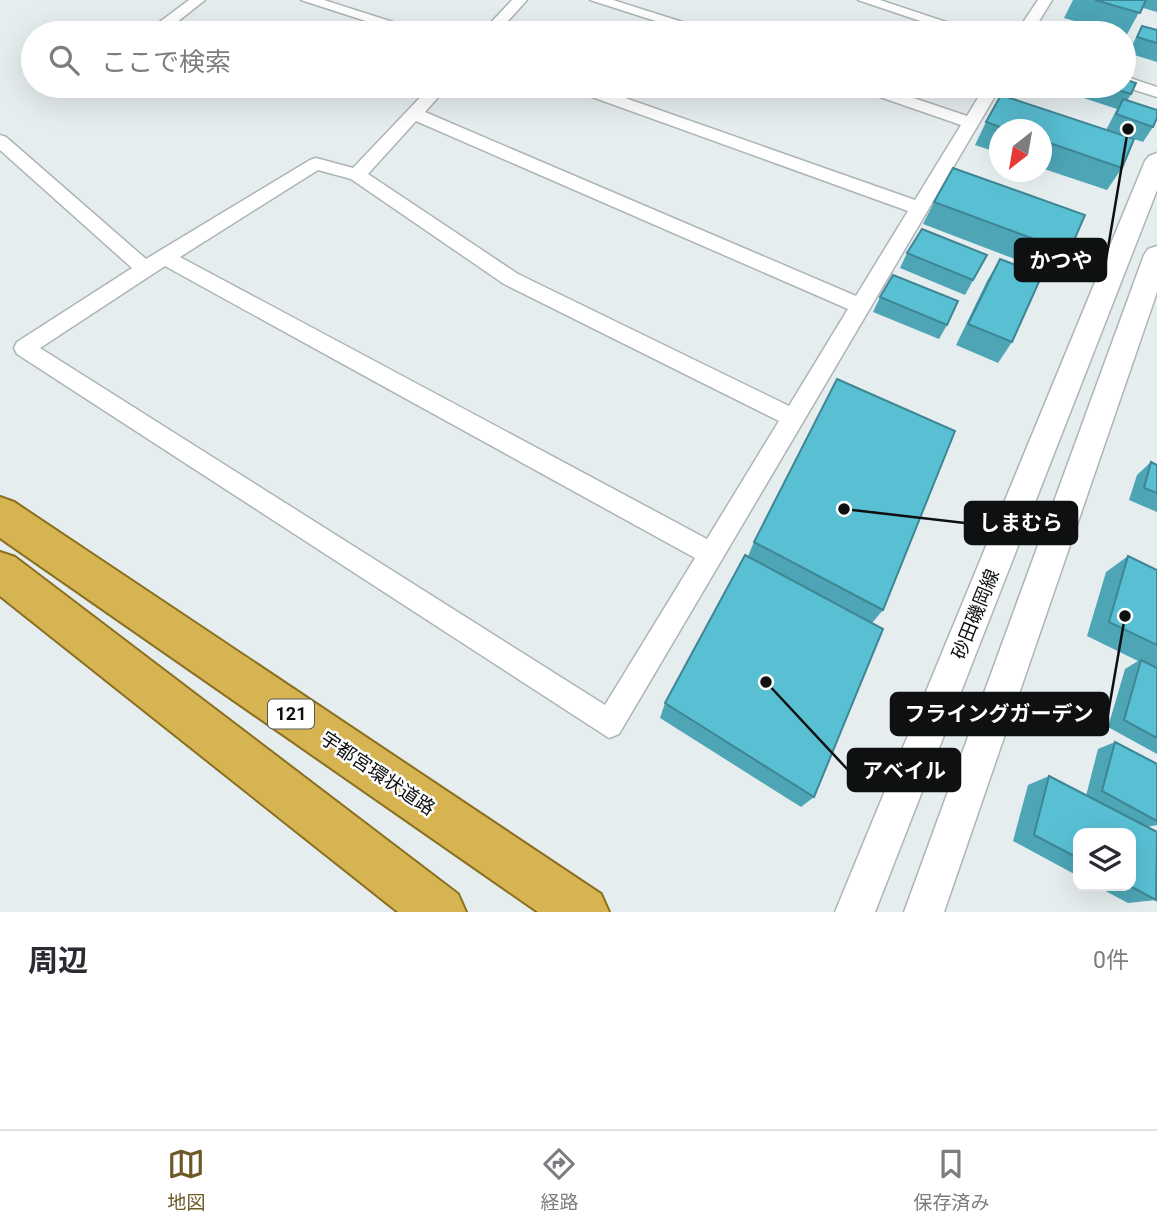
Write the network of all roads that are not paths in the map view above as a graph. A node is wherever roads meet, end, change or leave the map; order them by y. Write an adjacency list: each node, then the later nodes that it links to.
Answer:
1 (198, 0): 7 (street)
2 (308, 0): 8 (street)
3 (520, 0): 9 (street)
4 (597, 0): 10 (street)
5 (864, 0): 11 (street)
6 (1045, 0): 12 (street)
7 (170, 21)
8 (379, 21)
9 (500, 21)
10 (668, 21)
11 (932, 21)
12 (1032, 21)
13 (1136, 86): 14 (street)
14 (1157, 92)
15 (429, 98): 19 (street)
16 (610, 98): 24 (street)
17 (898, 98): 20 (street)
18 (986, 98): 20 (street)
19 (414, 114): 23 (street); 27 (street)
20 (971, 123): 24 (street)
21 (3, 147): 26 (street)
22 (1157, 161): 34 (street, 砂田磯岡線)
23 (357, 175): 26 (street); 28 (street)
24 (920, 208): 27 (street)
25 (1157, 255): 35 (street)
26 (154, 263): 30 (street); 30 (street)
27 (860, 306): 28 (street)
28 (793, 418): 30 (street)
29 (0, 515): 33 (highway, 宇都宮環状道路 / 121)
30 (710, 553)
31 (0, 571): 32 (highway)
32 (440, 912)
33 (583, 912)
34 (855, 912)
35 (923, 912)

